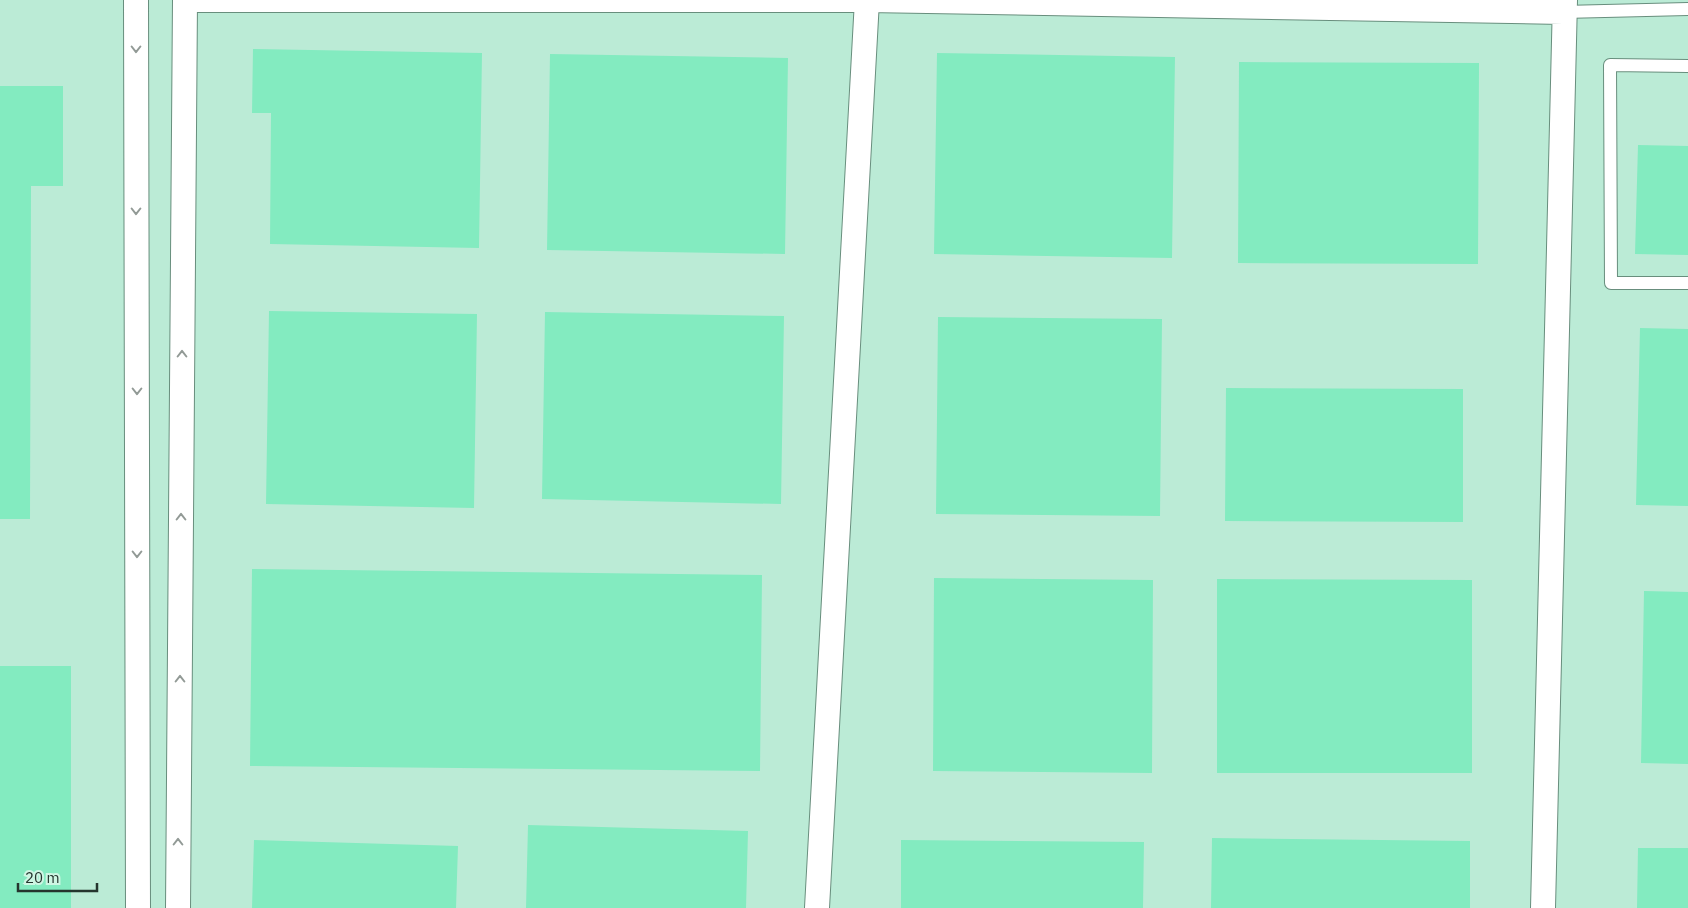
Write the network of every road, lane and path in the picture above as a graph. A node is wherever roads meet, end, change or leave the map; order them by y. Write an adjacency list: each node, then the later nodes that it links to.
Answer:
1 (136, 0): 8 (street, one-way to 8)
2 (186, 0): 3 (street); 9 (street, one-way to 2)
3 (867, 0): 4 (street); 10 (street)
4 (1564, 6): 5 (lane); 11 (street)
5 (1688, 9)
6 (1688, 66): 7 (lane)
7 (1688, 283)
8 (138, 908)
9 (178, 908)
10 (817, 908)
11 (1544, 908)

